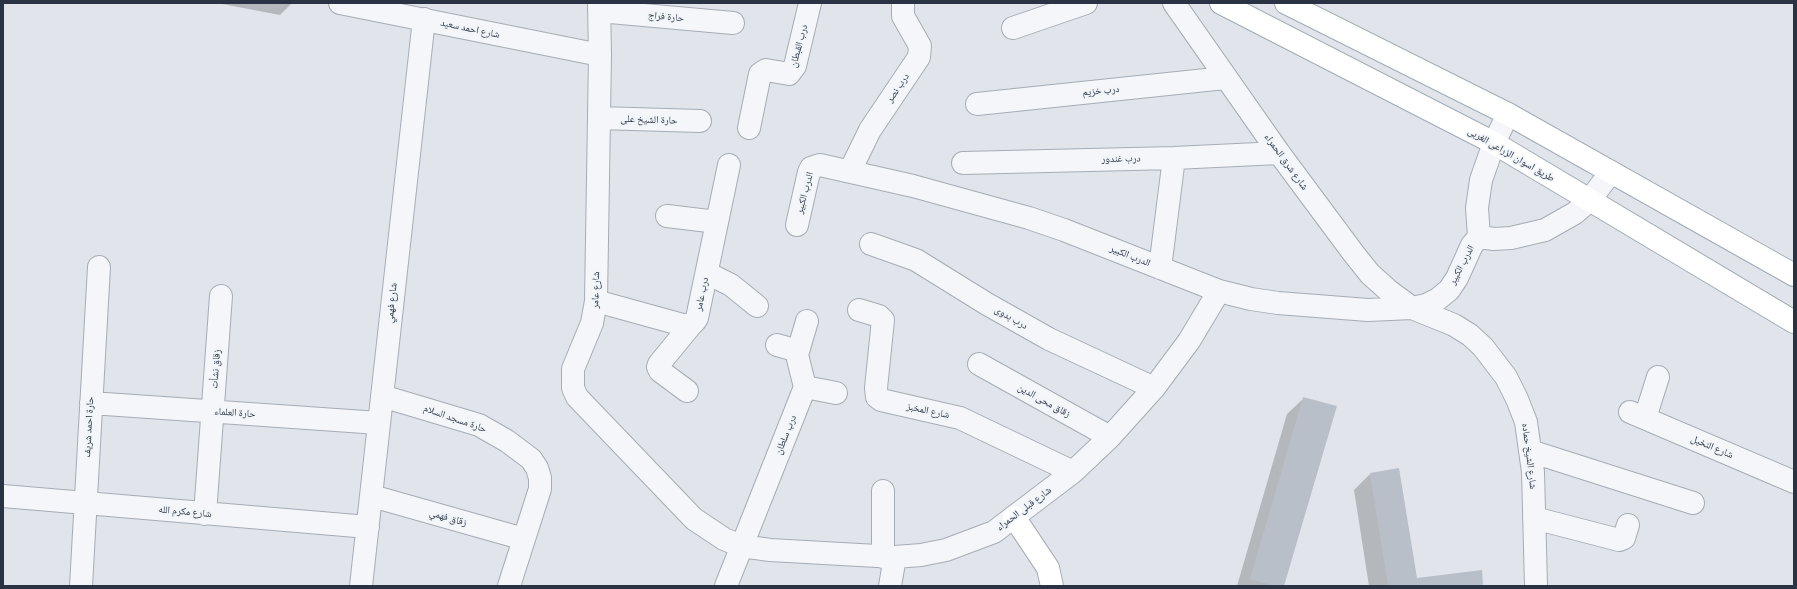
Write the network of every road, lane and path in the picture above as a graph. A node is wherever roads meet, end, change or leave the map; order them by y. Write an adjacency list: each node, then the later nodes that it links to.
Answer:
1 (340, 3): 9 (street, شارع احمد سعيد)
2 (810, 3): 18 (street, درب القبطان)
3 (903, 3): 24 (street, درب نصر)
4 (1086, 3): 11 (street)
5 (1174, 3): 13 (street, شارع شرق الحمراء)
6 (1221, 3): 19 (main road, طريق اسوان الزراعى الغربى)
7 (1286, 3): 15 (main road)
8 (599, 7): 10 (street, حارة فراج); 12 (street, شارع عامر)
9 (424, 19): 12 (street, شارع احمد سعيد); 53 (street, شارع فهمي)
10 (733, 23)
11 (1013, 28)
12 (600, 55): 16 (street, شارع عامر)
13 (1225, 78): 14 (street, درب خزيم); 20 (street, شارع شرق الحمراء)
14 (977, 104)
15 (1508, 114): 19 (street); 25 (main road)
16 (599, 118): 17 (street, حارة الشيخ على); 38 (street, شارع عامر)
17 (700, 121)
18 (749, 128)
19 (1494, 143): 26 (main road, طريق اسوان الزراعى الغربى); 30 (street)
20 (1279, 153): 21 (street, درب غندور); 40 (street, شارع شرق الحمراء)
21 (1174, 158): 22 (street, درب غندور); 33 (street)
22 (963, 163)
23 (729, 165): 28 (street, درب عامر)
24 (850, 171): 29 (street, الدرب الكبير); 33 (street, الدرب الكبير)
25 (1611, 172): 26 (street); 35 (main road)
26 (1590, 201): 30 (street); 43 (main road, طريق اسوان الزراعى الغربى)
27 (667, 216): 28 (street)
28 (717, 222): 34 (street, درب عامر)
29 (797, 225)
30 (1479, 237): 40 (street, الدرب الكبير)
31 (871, 244): 50 (street, درب بدوى)
32 (99, 267): 54 (street, حارة احمد شريف)
33 (1160, 268): 36 (street, الدرب الكبير)
34 (707, 273): 39 (street); 44 (street, درب عامر)
35 (1794, 275)
36 (1219, 291): 40 (street, الدرب الكبير); 50 (street, شارع قبلى الحمراء)
37 (221, 296): 55 (street, زقاق نشأت)
38 (596, 301): 44 (street); 72 (street, شارع عامر)
39 (757, 306)
40 (1412, 308): 58 (street, شارع الشيخ حماده)
41 (859, 310): 59 (street, شارع المخبز)
42 (806, 321): 46 (street)
43 (1794, 322)
44 (691, 325): 51 (street, درب عامر)
45 (777, 345): 46 (street)
46 (798, 351): 49 (street)
47 (979, 364): 57 (street, زقاق محى الدين)
48 (1658, 377): 60 (street, شارع النخيل)
49 (805, 387): 52 (street); 72 (street, درب سلطان)
50 (1154, 388): 57 (street, شارع قبلى الحمراء)
51 (687, 391)
52 (836, 393)
53 (382, 396): 56 (street, شارع فهمي); 71 (street, حارة مسجد السلام)
54 (91, 403): 55 (street, حارة العلماء); 64 (street, حارة احمد شريف)
55 (213, 411): 56 (street, حارة العلماء); 66 (street, زقاق نشأت)
56 (379, 423): 63 (street, شارع فهمي)
57 (1110, 437): 59 (street, شارع قبلى الحمراء)
58 (1530, 451): 65 (street); 68 (street, شارع الشيخ حماده)
59 (1073, 472): 67 (street, شارع قبلى الحمراء)
60 (1794, 482)
61 (882, 491): 73 (street)
62 (3, 496): 64 (street, شارع مكرم الله)
63 (372, 496): 70 (street, شارع فهمي); 71 (street, زقاق فهمي)
64 (85, 503): 66 (street, شارع مكرم الله); 74 (street, حارة احمد شريف)
65 (1693, 503)
66 (205, 514): 70 (street, شارع مكرم الله)
67 (1014, 518): 73 (street, شارع قبلى الحمراء); 79 (main road)
68 (1534, 518): 69 (street); 80 (street, شارع الشيخ حماده)
69 (1628, 524)
70 (368, 527): 75 (street, شارع فهمي)
71 (524, 539): 76 (street, حارة مسجد السلام)
72 (741, 546): 73 (street, شارع قبلى الحمراء); 77 (street, درب سلطان)
73 (889, 558): 78 (street)
74 (81, 586)
75 (361, 586)
76 (509, 586)
77 (726, 586)
78 (890, 586)
79 (1052, 586)
80 (1536, 586)

